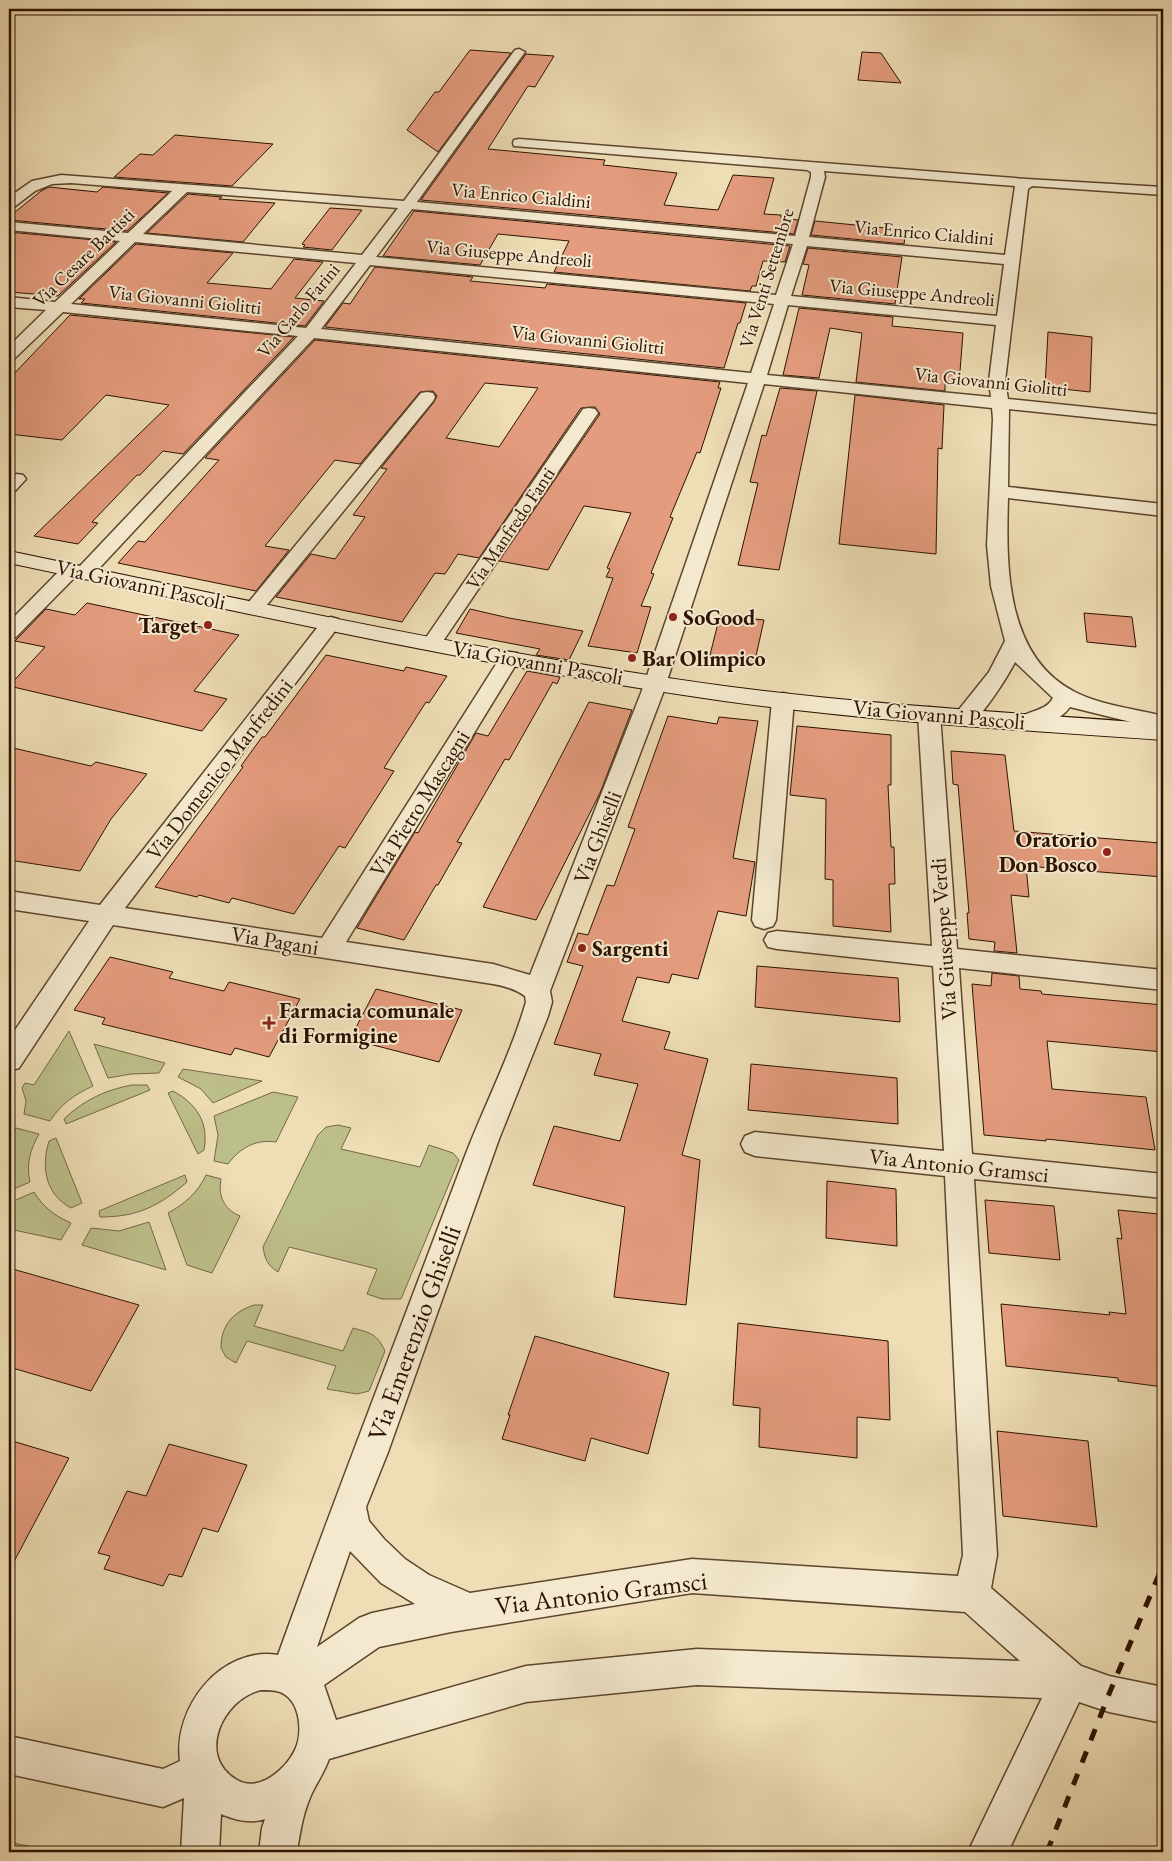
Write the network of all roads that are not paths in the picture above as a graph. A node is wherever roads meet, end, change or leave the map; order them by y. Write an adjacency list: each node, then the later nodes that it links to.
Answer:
1 (519, 52): 8 (street, Via Carlo Farini)
2 (519, 143): 3 (street)
3 (812, 167): 4 (street); 11 (street, Via Venti Settembre)
4 (1029, 182): 6 (street); 13 (street)
5 (184, 187): 7 (street, Via Enrico Cialdini); 8 (street, Via Enrico Cialdini); 10 (street, Via Cesare Battisti)
6 (1163, 191)
7 (9, 204)
8 (408, 205): 11 (street, Via Enrico Cialdini); 12 (street, Via Carlo Farini)
9 (9, 226): 10 (street, Via Giuseppe Andreoli)
10 (132, 238): 12 (street, Via Giuseppe Andreoli); 16 (street, Via Cesare Battisti)
11 (801, 241): 13 (street, Via Enrico Cialdini); 14 (street, Via Venti Settembre)
12 (365, 260): 14 (street, Via Giuseppe Andreoli); 18 (street, Via Carlo Farini)
13 (1012, 260): 17 (street)
14 (782, 300): 17 (street, Via Giuseppe Andreoli); 20 (street, Via Venti Settembre)
15 (9, 302): 16 (street, Via Giovanni Giolitti)
16 (58, 308): 18 (street, Via Giovanni Giolitti); 19 (street, Via Cesare Battisti)
17 (1005, 321): 22 (street)
18 (310, 333): 20 (street, Via Giovanni Giolitti); 28 (street, Via Carlo Farini)
19 (9, 355)
20 (758, 378): 22 (street, Via Giovanni Giolitti); 35 (street, Via Venti Settembre)
21 (428, 397): 29 (street)
22 (999, 403): 24 (street, Via Giovanni Giolitti); 25 (street)
23 (589, 413): 32 (street, Via Manfredo Fanti)
24 (1163, 420)
25 (999, 491): 26 (street); 33 (street)
26 (1163, 510)
27 (9, 557): 28 (street, Via Giovanni Pascoli)
28 (78, 571): 29 (street, Via Giovanni Pascoli); 31 (street, Via Carlo Farini)
29 (254, 607): 30 (street, Via Giovanni Pascoli)
30 (330, 623): 32 (street, Via Giovanni Pascoli); 44 (street, Via Domenico Manfredini)
31 (9, 633)
32 (432, 642): 34 (street, Via Giovanni Pascoli)
33 (1014, 642): 36 (street); 39 (street)
34 (510, 658): 35 (street, Via Giovanni Pascoli); 45 (street, Via Pietro Mascagni)
35 (656, 682): 37 (street, Via Giovanni Pascoli); 48 (street, Via Ghiselli)
36 (1065, 696): 40 (street); 41 (street)
37 (783, 700): 38 (street, Via Giovanni Pascoli); 46 (street)
38 (929, 714): 39 (street, Via Giovanni Pascoli); 46 (street, Via Giuseppe Verdi)
39 (964, 716): 40 (street, Via Giovanni Pascoli)
40 (1028, 721): 42 (street, Via Giovanni Pascoli)
41 (1163, 723)
42 (1163, 732)
43 (9, 900): 44 (street, Via Pagani)
44 (107, 914): 45 (street, Via Pagani); 49 (street, Via Domenico Manfredini)
45 (329, 948): 48 (street, Via Pagani)
46 (944, 957): 47 (street); 51 (street, Via Giuseppe Verdi)
47 (1163, 980)
48 (538, 990): 53 (street, Via Emerenzio Ghiselli)
49 (9, 1060)
50 (755, 1144): 51 (street, Via Antonio Gramsci)
51 (959, 1165): 52 (street, Via Antonio Gramsci); 54 (street, Via Giuseppe Verdi)
52 (1163, 1186)
53 (349, 1506): 55 (street); 56 (street, Via Emerenzio Ghiselli)
54 (972, 1595): 55 (street, Via Antonio Gramsci); 57 (street)
55 (469, 1610): 56 (street, Via Antonio Gramsci)
56 (294, 1679): 59 (street); 61 (street)
57 (1070, 1681): 58 (street); 59 (street); 65 (street)
58 (1163, 1705)
59 (317, 1744): 62 (street)
60 (9, 1755): 61 (street)
61 (203, 1772): 62 (street); 63 (street)
62 (298, 1780): 64 (street)
63 (200, 1852)
64 (278, 1852)
65 (988, 1852)

